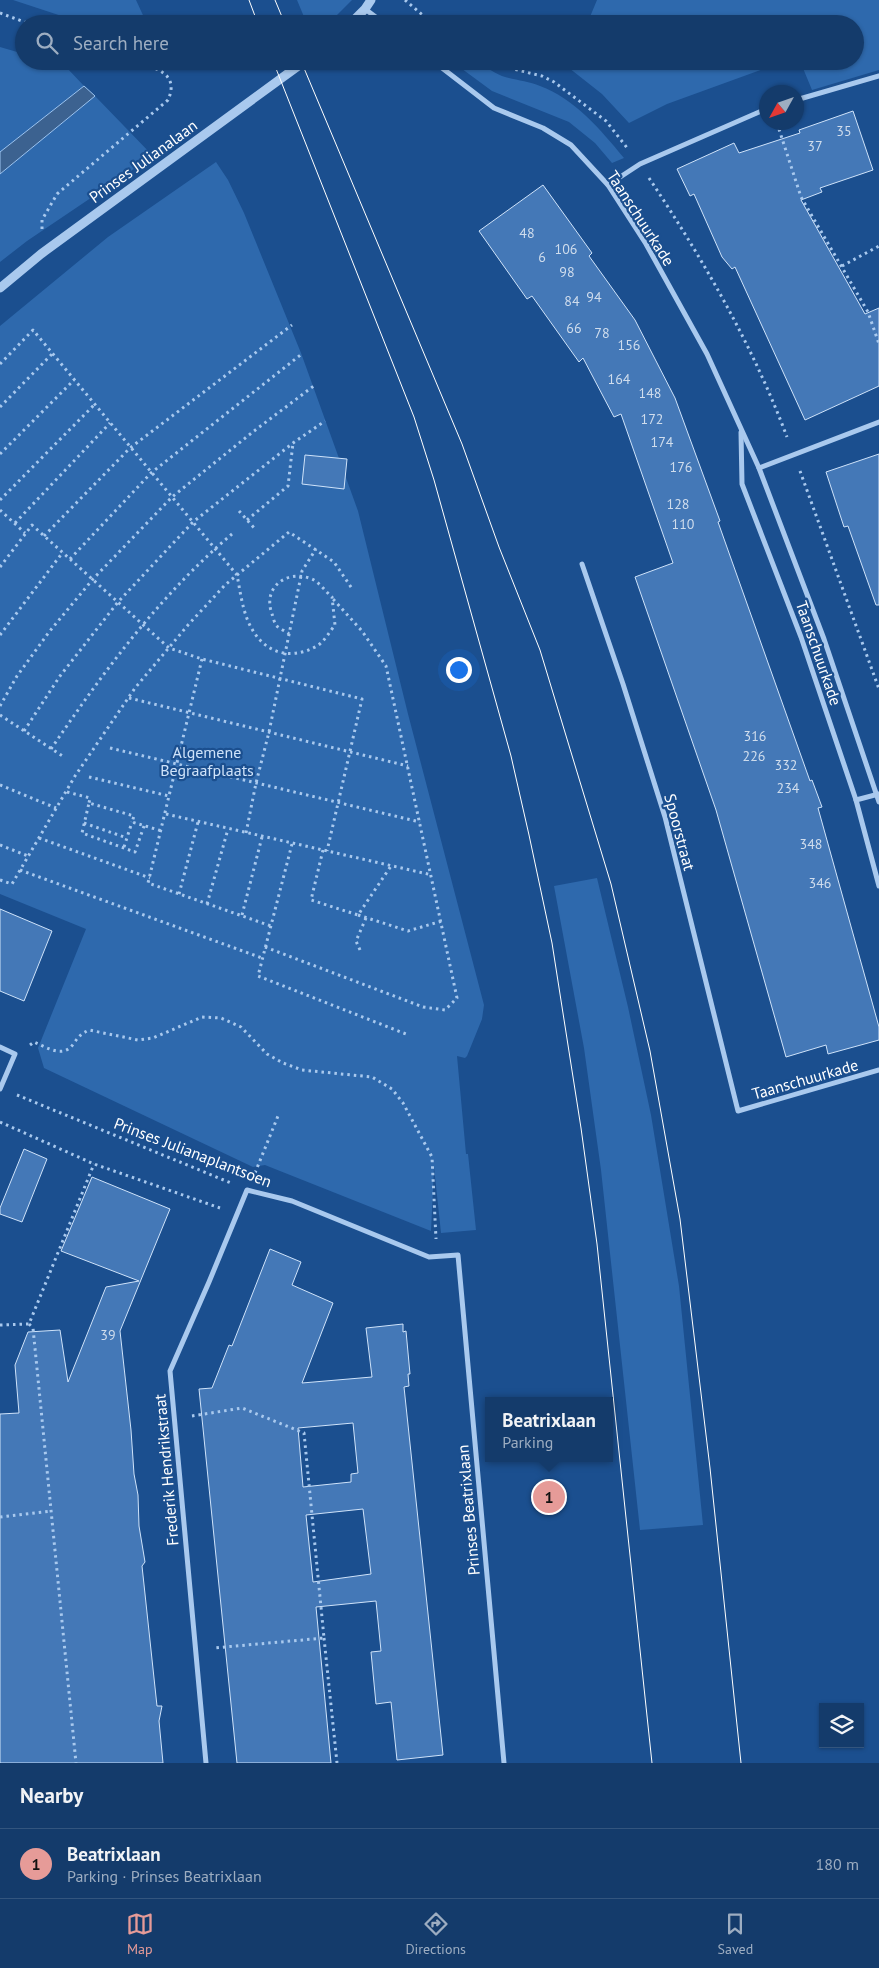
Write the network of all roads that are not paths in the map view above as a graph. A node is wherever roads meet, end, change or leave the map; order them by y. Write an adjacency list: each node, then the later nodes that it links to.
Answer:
1 (371, 0): 2 (street)
2 (365, 9): 3 (street); 4 (street)
3 (359, 15)
4 (373, 15)
5 (293, 70): 11 (street, Prinses Julianalaan)
6 (445, 70): 10 (street, Taanschuurkade)
7 (879, 76): 8 (street)
8 (804, 98)
9 (759, 112): 10 (street)
10 (608, 185): 13 (street, Taanschuurkade)
11 (0, 288)
12 (879, 422): 14 (street)
13 (741, 429): 14 (street, Taanschuurkade); 17 (street, Taanschuurkade)
14 (759, 468): 16 (street, Taanschuurkade)
15 (582, 564): 23 (street, Spoorstraat)
16 (878, 794): 17 (street); 18 (street, Taanschuurkade)
17 (856, 800): 19 (street, Taanschuurkade)
18 (879, 802)
19 (879, 886)
20 (0, 1047): 22 (street)
21 (879, 1070): 23 (street, Taanschuurkade)
22 (0, 1088)
23 (738, 1111)
24 (247, 1190): 25 (street, Prinses Julianaplantsoen); 26 (street, Frederik Hendrikstraat)
25 (458, 1255): 27 (street, Prinses Beatrixlaan)
26 (206, 1763)
27 (504, 1763)

